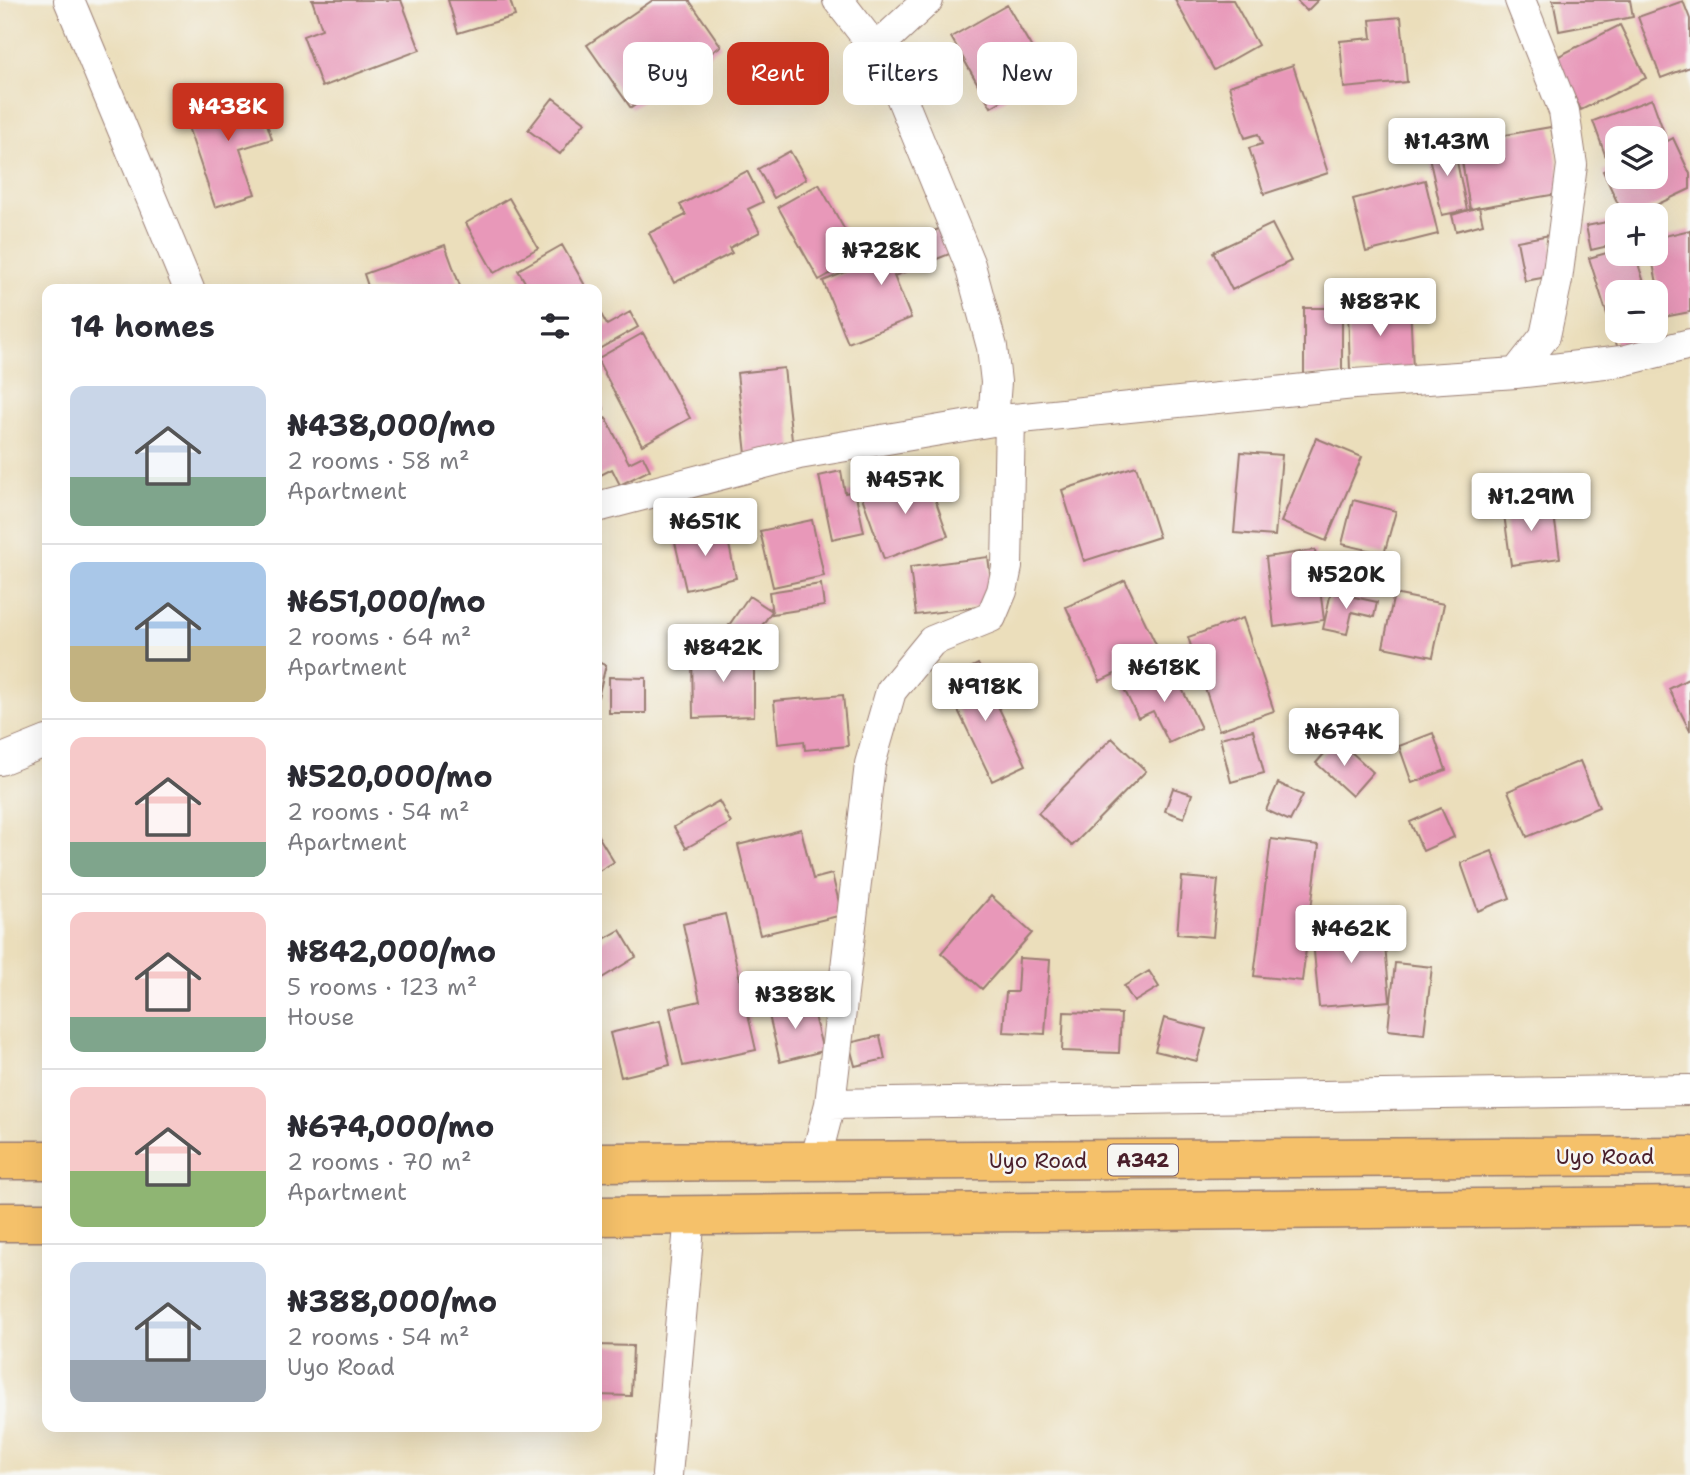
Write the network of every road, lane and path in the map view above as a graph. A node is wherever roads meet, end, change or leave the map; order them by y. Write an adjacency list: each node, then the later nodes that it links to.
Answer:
1 (69, 0): 8 (street)
2 (838, 0): 5 (street)
3 (928, 0): 6 (street)
4 (1520, 0): 10 (street)
5 (868, 42)
6 (883, 42)
7 (904, 105): 11 (street)
8 (187, 284)
9 (1690, 344): 10 (street)
10 (1516, 373): 11 (street)
11 (1001, 420): 12 (street); 16 (street)
12 (602, 506)
13 (42, 743): 14 (street)
14 (0, 760)
15 (1690, 1090): 16 (street)
16 (830, 1104): 21 (street)
17 (1690, 1156): 21 (highway, Uyo Road / A342)
18 (0, 1160): 19 (highway)
19 (42, 1160)
20 (602, 1162): 21 (highway, Uyo Road / A342)
21 (815, 1162)
22 (1690, 1206): 23 (highway)
23 (690, 1215): 24 (highway); 27 (street)
24 (602, 1216)
25 (0, 1222): 26 (highway)
26 (42, 1222)
27 (667, 1475)

